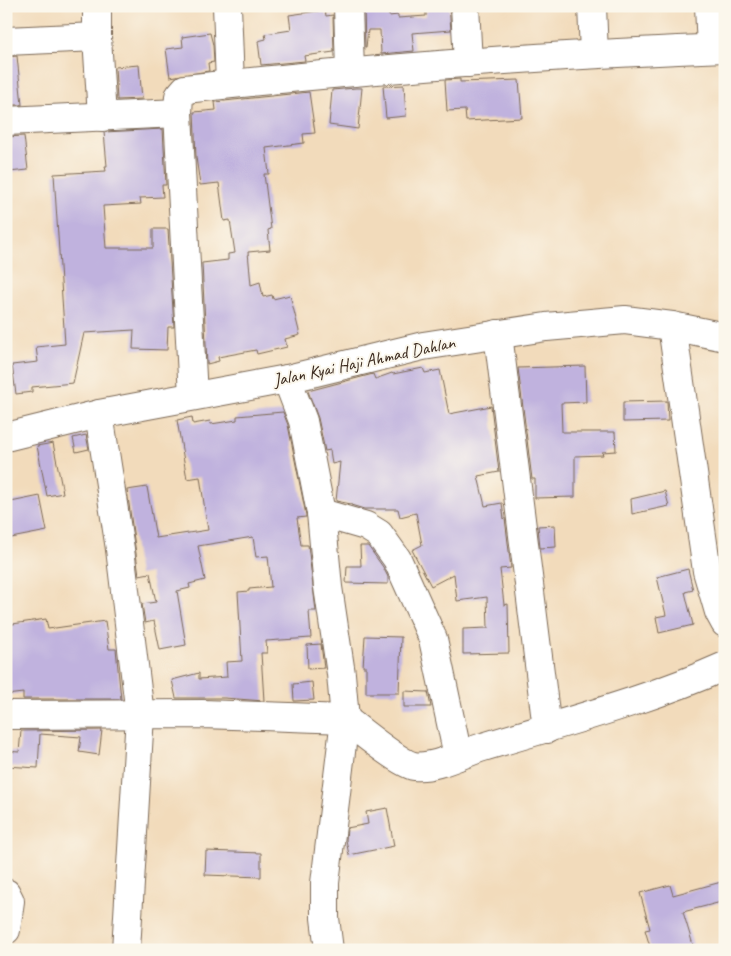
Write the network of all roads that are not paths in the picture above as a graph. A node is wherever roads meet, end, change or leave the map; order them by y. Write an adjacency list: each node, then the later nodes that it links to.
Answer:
1 (97, 6): 7 (street)
2 (227, 6): 13 (street)
3 (348, 6): 12 (street)
4 (465, 6): 11 (street)
5 (592, 6): 10 (street)
6 (709, 6): 9 (street)
7 (97, 37): 8 (street); 15 (street)
8 (6, 41)
9 (718, 48): 10 (street)
10 (594, 54): 11 (street)
11 (468, 62): 12 (street)
12 (350, 72): 13 (street)
13 (230, 84): 14 (street)
14 (178, 113): 15 (street); 21 (street)
15 (102, 117): 16 (street)
16 (6, 121)
17 (672, 326): 18 (street, Jalan Kyai Haji Ahmad Dahlan); 19 (street, Jalan Kyai Haji Ahmad Dahlan); 25 (street)
18 (498, 334): 20 (street, Jalan Kyai Haji Ahmad Dahlan); 30 (street)
19 (725, 337)
20 (287, 378): 21 (street, Jalan Kyai Haji Ahmad Dahlan); 24 (street)
21 (193, 396): 22 (street, Jalan Kyai Haji Ahmad Dahlan)
22 (99, 414): 23 (street, Jalan Kyai Haji Ahmad Dahlan); 28 (street)
23 (6, 437)
24 (321, 513): 29 (street); 31 (street)
25 (724, 619)
26 (725, 666): 30 (street)
27 (6, 715): 28 (street)
28 (140, 715): 29 (street); 34 (street)
29 (345, 720): 31 (street); 35 (street)
30 (547, 729): 31 (street)
31 (458, 756)
32 (6, 893): 33 (street)
33 (6, 930)
34 (126, 950)
35 (329, 950)

